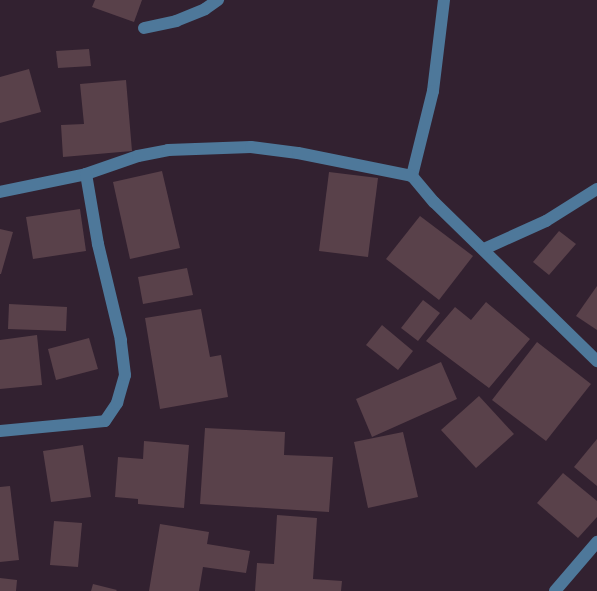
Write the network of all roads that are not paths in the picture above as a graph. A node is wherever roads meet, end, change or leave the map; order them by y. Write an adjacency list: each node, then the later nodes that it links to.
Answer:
1 (218, 0): 3 (street)
2 (444, 0): 5 (street)
3 (144, 28)
4 (86, 174): 5 (street); 7 (street); 10 (street)
5 (412, 176): 8 (street)
6 (597, 189): 8 (street)
7 (0, 192)
8 (484, 249): 9 (street)
9 (597, 361)
10 (0, 431)
11 (597, 542): 12 (street)
12 (554, 591)

